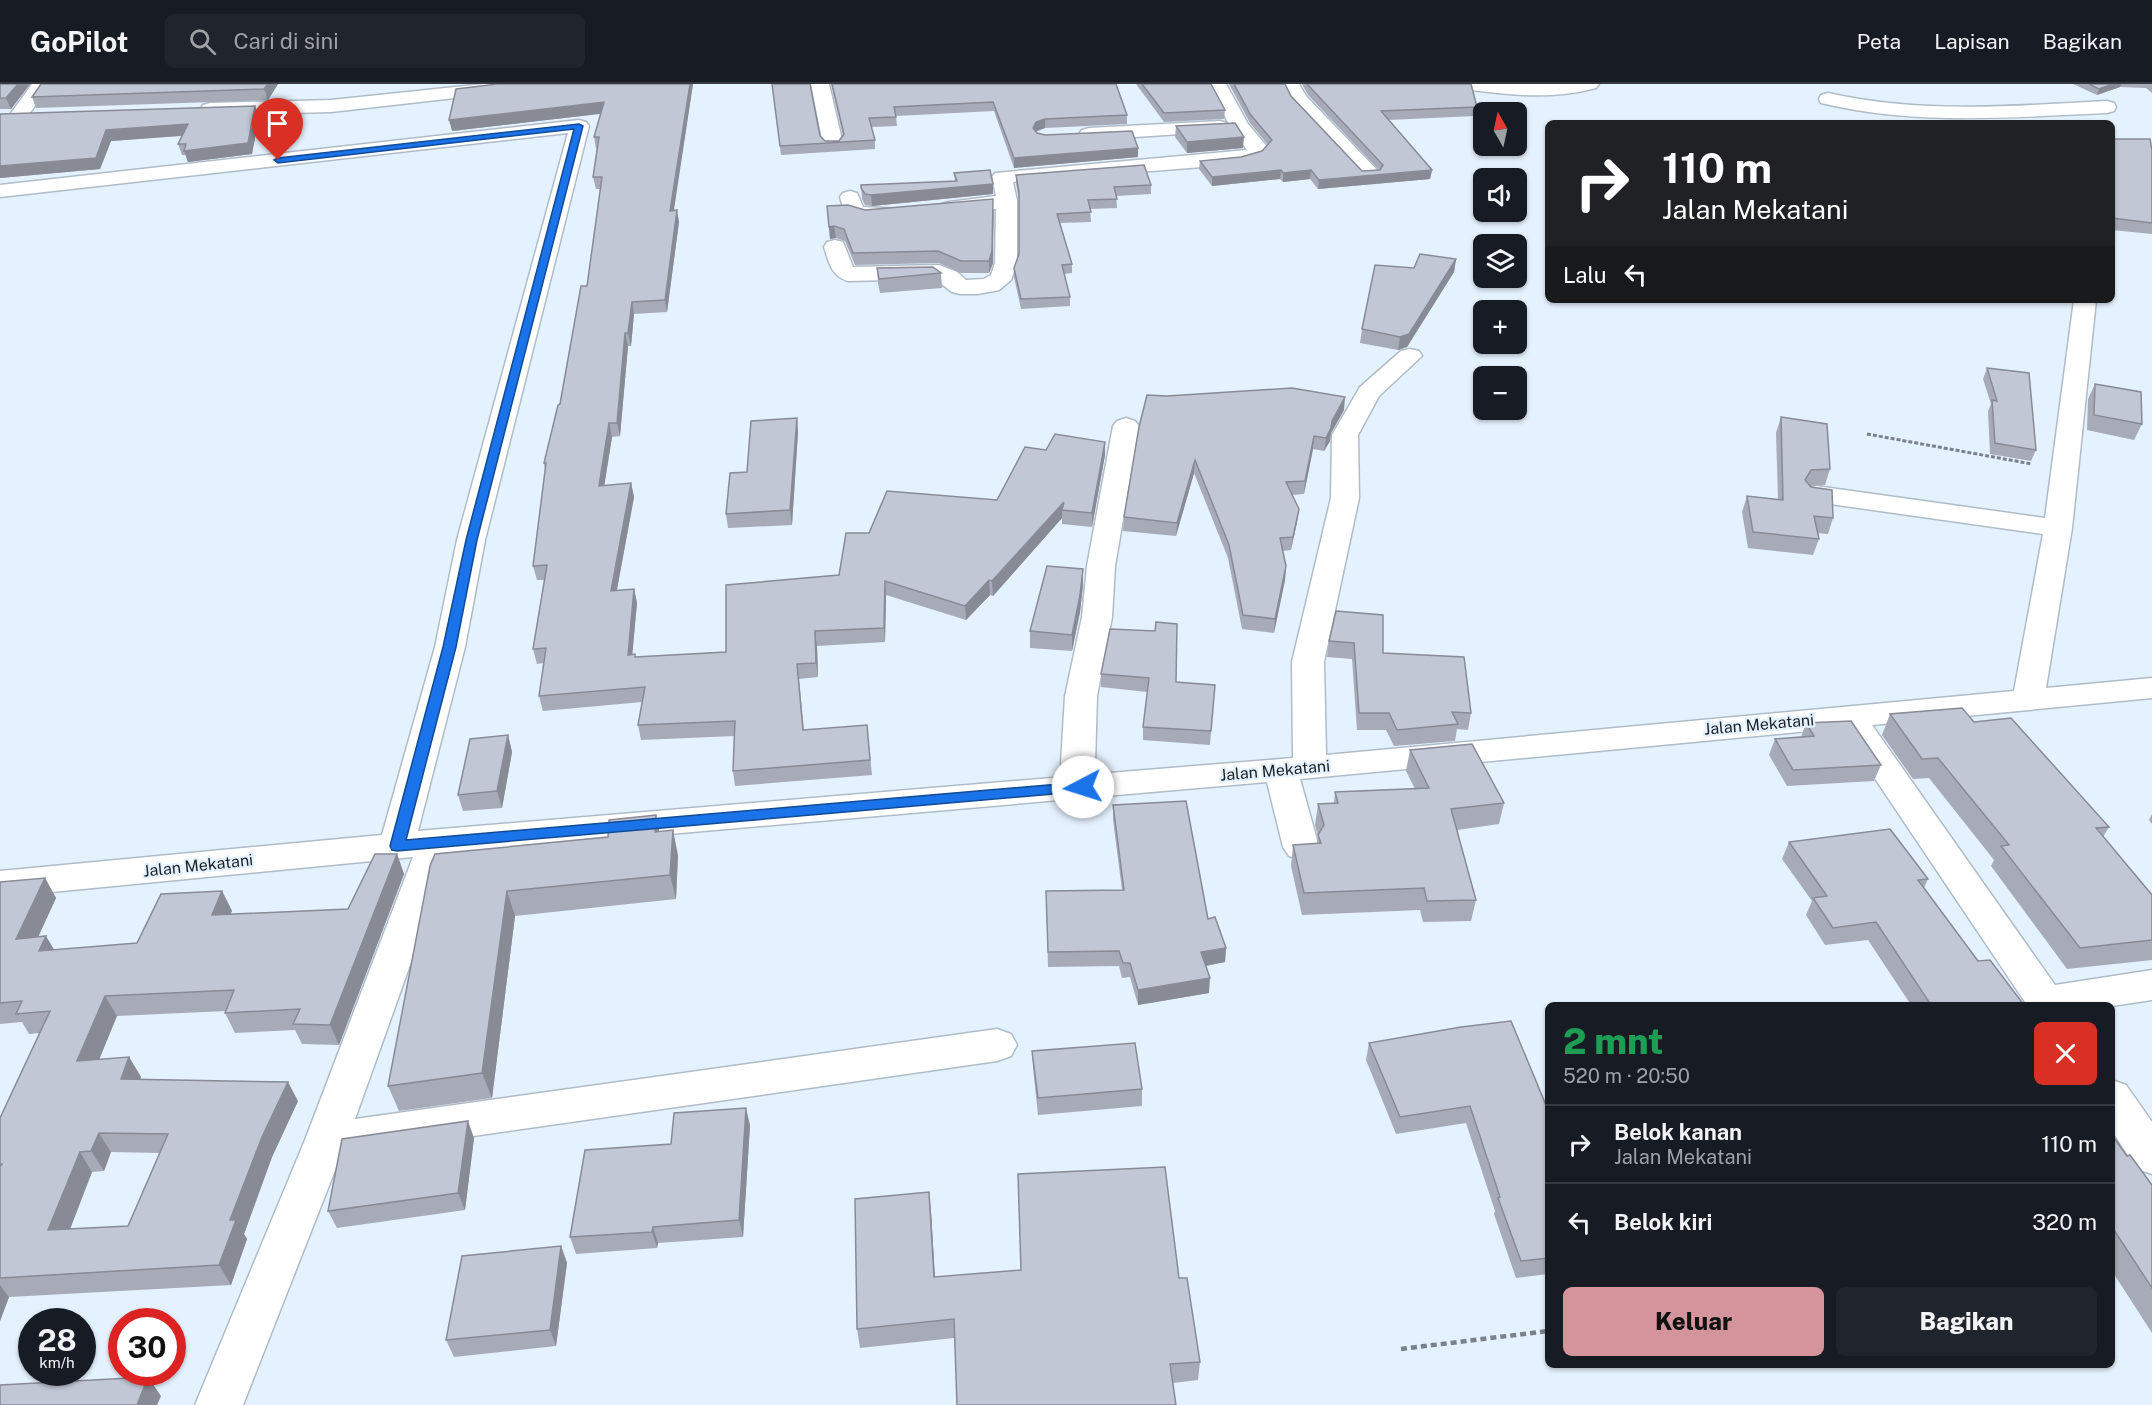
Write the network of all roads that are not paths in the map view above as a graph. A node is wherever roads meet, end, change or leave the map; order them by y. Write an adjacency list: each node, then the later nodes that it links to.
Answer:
1 (40, 84): 13 (street)
2 (534, 84): 8 (street)
3 (820, 84): 16 (street)
4 (1217, 84): 14 (street)
5 (1290, 84): 17 (street)
6 (1463, 84): 7 (street)
7 (1590, 84)
8 (478, 88): 9 (street)
9 (216, 92)
10 (1828, 99): 11 (street)
11 (2107, 106)
12 (41, 116): 13 (street)
13 (9, 117)
14 (1240, 126): 15 (street); 20 (street)
15 (1068, 135)
16 (833, 144)
17 (1370, 174)
18 (0, 191): 32 (street)
19 (850, 197): 20 (street)
20 (1007, 201): 21 (street)
21 (835, 247)
22 (2085, 303): 26 (street)
23 (1410, 356): 30 (street)
24 (1126, 426): 31 (street)
25 (1816, 494): 26 (street)
26 (2058, 528): 28 (street)
27 (2152, 688): 28 (street, Jalan Mekatani)
28 (2028, 699): 29 (street, Jalan Mekatani)
29 (1849, 715): 30 (street, Jalan Mekatani); 36 (street)
30 (1295, 768): 31 (street, Jalan Mekatani); 33 (street)
31 (1083, 787): 32 (street, Jalan Mekatani)
32 (416, 844): 34 (street, Jalan Mekatani); 40 (street)
33 (1301, 847)
34 (1, 886)
35 (2152, 985): 37 (street)
36 (2046, 1002)
37 (2053, 1002)
38 (997, 1045): 40 (street)
39 (2115, 1101): 41 (street)
40 (326, 1140): 42 (street)
41 (2152, 1156)
42 (219, 1405)

